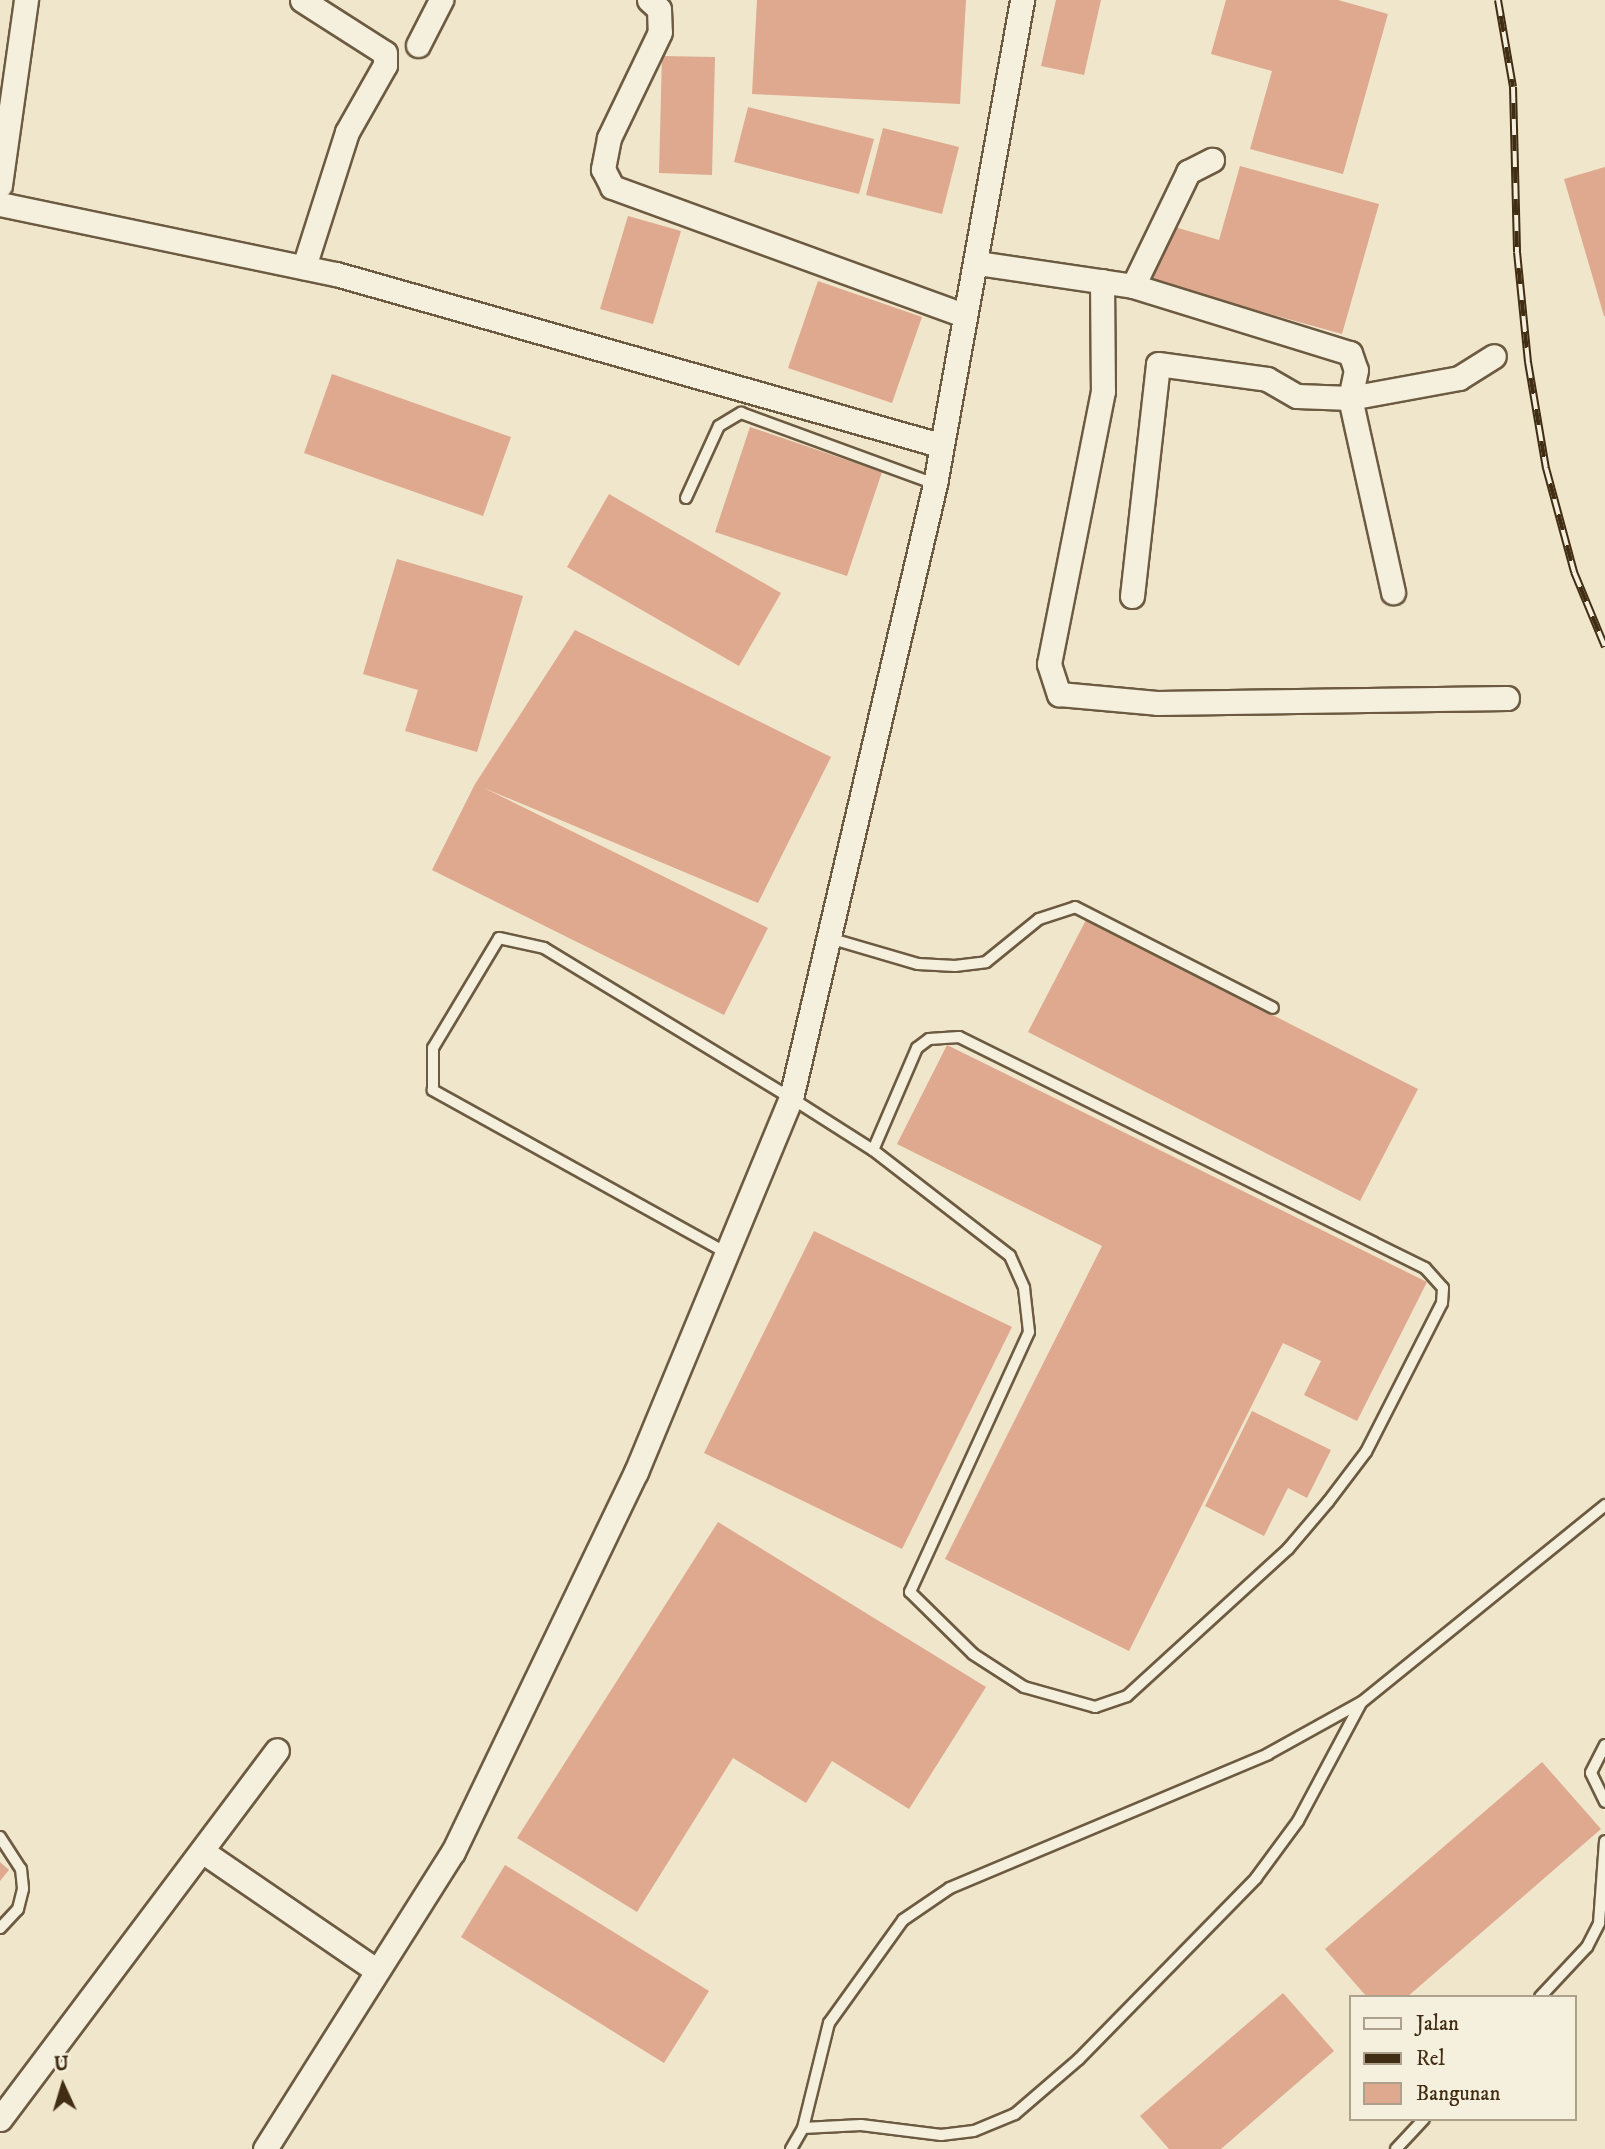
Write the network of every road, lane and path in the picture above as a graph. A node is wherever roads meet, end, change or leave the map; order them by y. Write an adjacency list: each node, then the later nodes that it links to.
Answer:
1 (26, 0): 8 (street)
2 (302, 0): 11 (street)
3 (440, 0): 6 (street)
4 (649, 0): 14 (street)
5 (1022, 0): 10 (street)
6 (418, 45)
7 (1212, 160): 13 (street)
8 (0, 185)
9 (0, 204): 11 (street)
10 (978, 263): 12 (street); 14 (street)
11 (304, 267): 17 (street)
12 (1102, 281): 13 (street); 22 (street)
13 (1133, 286): 16 (street)
14 (964, 315): 17 (street)
15 (1494, 356): 16 (street)
16 (1350, 398): 20 (street); 21 (street)
17 (940, 444): 18 (street)
18 (935, 484): 19 (lane); 23 (street)
19 (686, 498)
20 (1393, 592)
21 (1132, 596)
22 (1507, 698)
23 (828, 938): 24 (lane); 25 (street)
24 (1273, 1008)
25 (791, 1098): 26 (lane); 27 (street); 27 (lane)
26 (873, 1150): 26 (lane)
27 (723, 1251): 37 (street)
28 (1605, 1505): 29 (lane)
29 (1362, 1702): 41 (lane); 41 (lane)
30 (1605, 1745): 32 (lane)
31 (277, 1750): 35 (street)
32 (1605, 1802)
33 (0, 1837): 36 (lane)
34 (1605, 1841): 38 (lane)
35 (202, 1851): 37 (street); 39 (street)
36 (0, 1928)
37 (377, 1971): 42 (street)
38 (1542, 1995)
39 (0, 2119)
40 (1422, 2121): 44 (lane)
41 (803, 2128): 43 (lane)
42 (265, 2149)
43 (790, 2149)
44 (1396, 2149)

